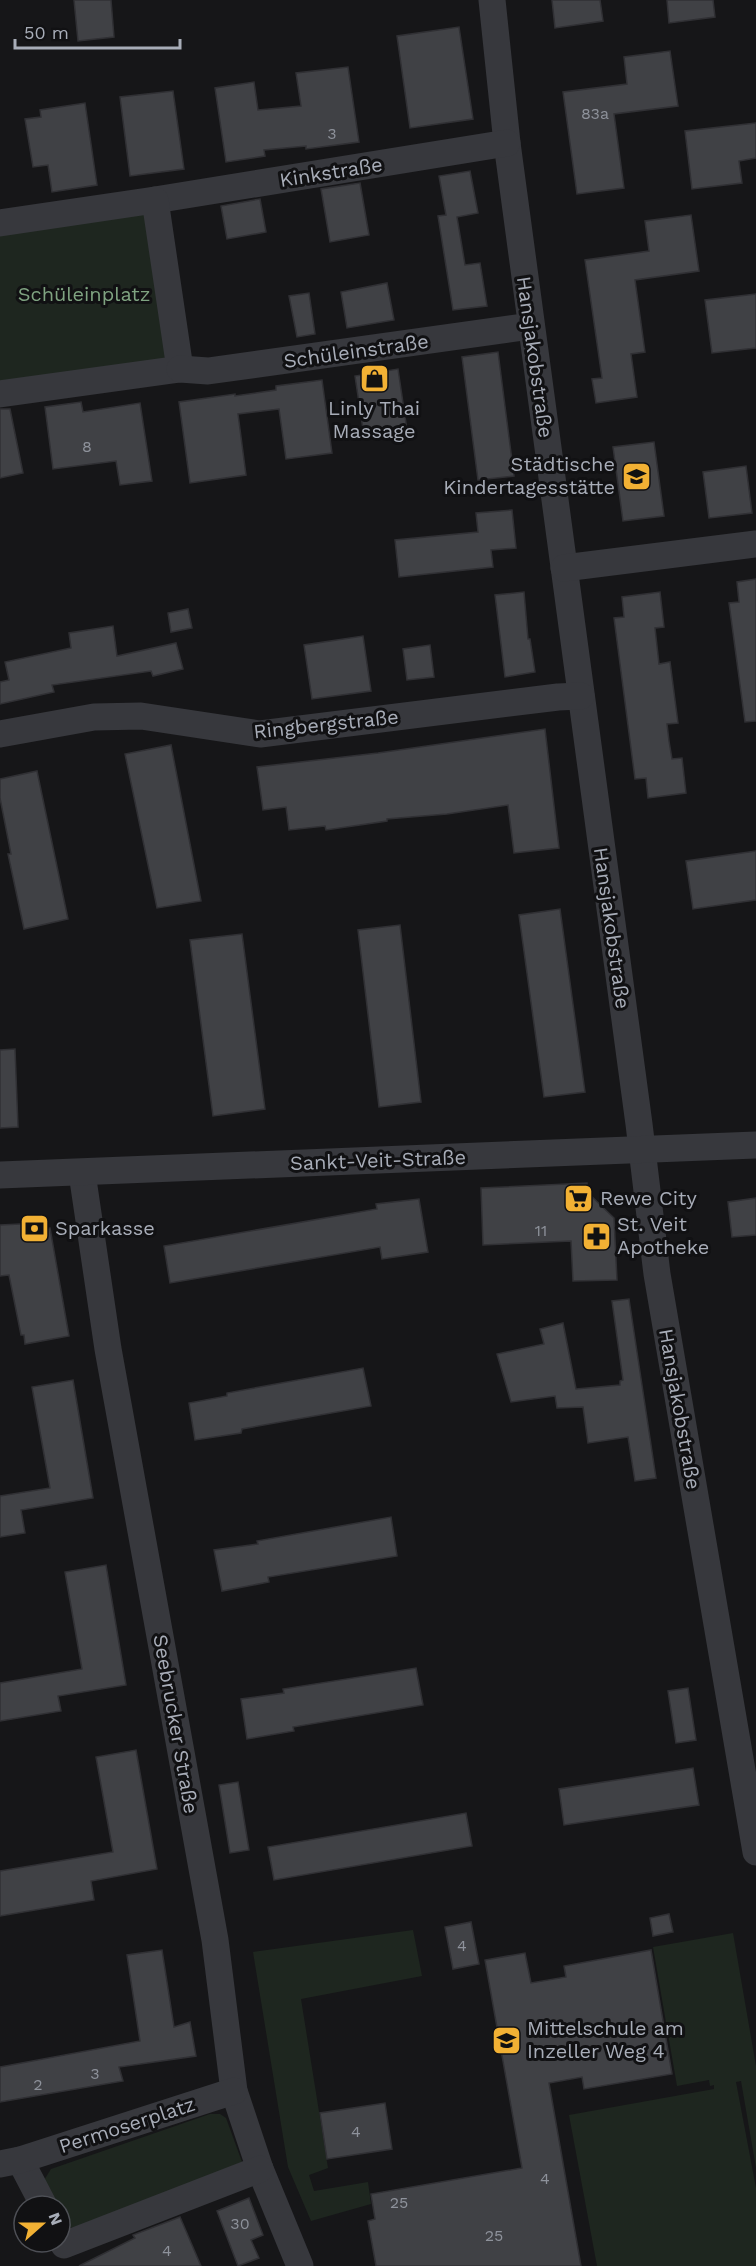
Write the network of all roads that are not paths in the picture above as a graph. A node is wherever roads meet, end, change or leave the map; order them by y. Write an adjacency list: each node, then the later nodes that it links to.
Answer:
1 (492, 0): 2 (street, Hansjakobstraße)
2 (507, 142): 3 (street, Kinkstraße); 5 (street, Hansjakobstraße)
3 (155, 200): 4 (street); 6 (street)
4 (0, 224)
5 (531, 326): 6 (street, Schüleinstraße); 9 (street, Hansjakobstraße)
6 (180, 369): 7 (street)
7 (0, 394)
8 (756, 544): 9 (street)
9 (564, 568): 10 (street, Hansjakobstraße)
10 (581, 696): 11 (street, Ringbergstraße); 13 (street, Hansjakobstraße)
11 (0, 734)
12 (756, 1146): 13 (street, Sankt-Veit-Straße)
13 (642, 1150): 14 (street, Sankt-Veit-Straße); 16 (street, Hansjakobstraße)
14 (82, 1173): 15 (street, Sankt-Veit-Straße); 17 (street, Seebrucker Straße)
15 (0, 1175)
16 (756, 1852)
17 (234, 2091): 18 (street, Permoserplatz); 19 (street, Seebrucker Straße)
18 (10, 2162): 20 (street, Permoserplatz)
19 (260, 2169): 21 (street); 22 (street, Seebrucker Straße)
20 (35, 2194)
21 (72, 2242)
22 (300, 2266)

